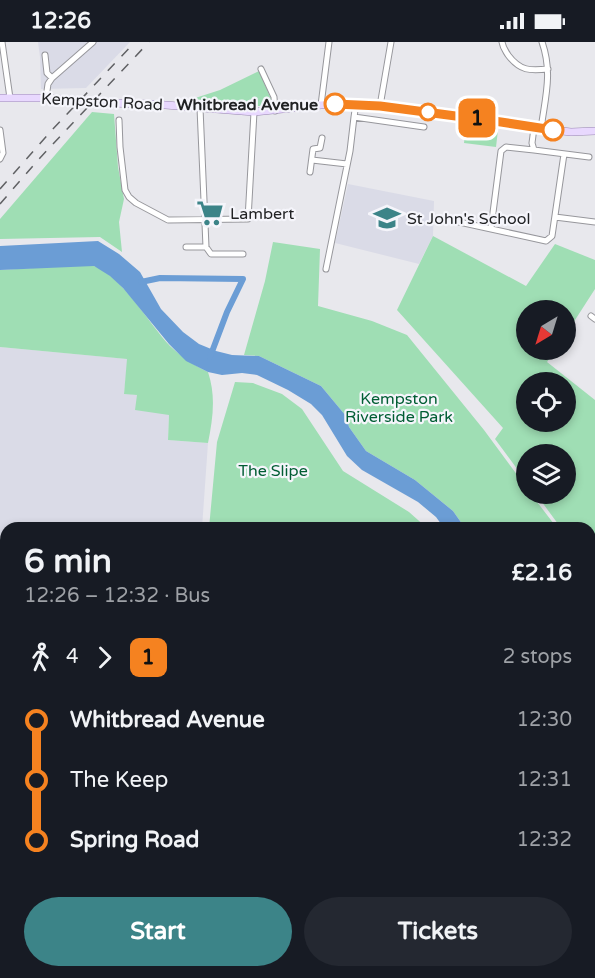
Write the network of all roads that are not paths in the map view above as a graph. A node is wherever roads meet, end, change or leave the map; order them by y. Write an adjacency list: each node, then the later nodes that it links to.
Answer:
1 (2, 42): 12 (street)
2 (93, 42): 10 (street)
3 (329, 42): 15 (street)
4 (391, 42): 16 (street)
5 (502, 42): 9 (street)
6 (544, 42): 9 (street)
7 (45, 55): 10 (street)
8 (261, 69): 18 (street)
9 (548, 69): 23 (street)
10 (51, 78): 13 (street)
11 (0, 98): 12 (main road, Kempston Road)
12 (10, 98): 13 (main road, Kempston Road)
13 (46, 98): 17 (main road, Kempston Road, bridge)
14 (356, 104): 15 (main road, Kempston Road); 16 (main road, Kempston Road); 20 (street)
15 (321, 105): 18 (main road, Kempston Road)
16 (380, 106): 23 (main road, Kempston Road)
17 (200, 108): 19 (main road, Kempston Road); 36 (street)
18 (275, 111): 19 (main road, Kempston Road)
19 (254, 112): 36 (street)
20 (354, 117): 22 (street); 32 (street)
21 (119, 120): 36 (street)
22 (424, 127)
23 (537, 129): 25 (main road, Kempston Road); 27 (street)
24 (0, 130): 30 (street)
25 (595, 130)
26 (322, 138): 31 (street)
27 (534, 150): 28 (street); 38 (street)
28 (564, 154): 29 (street); 34 (street)
29 (589, 156)
30 (0, 159)
31 (312, 160): 32 (street); 33 (street)
32 (347, 164): 42 (street)
33 (310, 172)
34 (555, 217): 37 (street); 38 (street)
35 (455, 218): 38 (street)
36 (206, 220): 40 (street)
37 (595, 222)
38 (491, 228)
39 (186, 247): 40 (street)
40 (206, 247): 41 (street)
41 (243, 254)
42 (327, 269)

